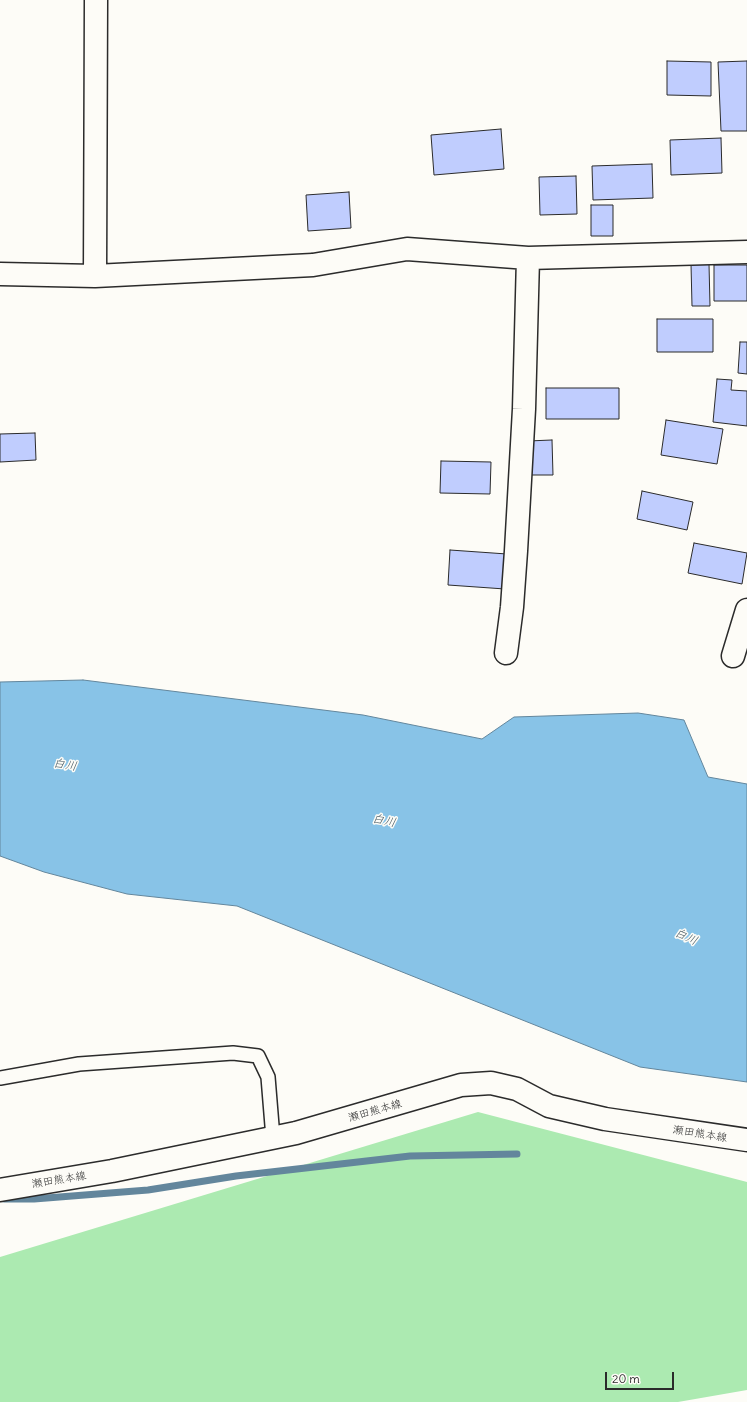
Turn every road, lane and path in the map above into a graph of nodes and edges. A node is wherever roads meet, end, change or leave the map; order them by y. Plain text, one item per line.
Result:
1 (96, 0) edge
2 (747, 252) edge
3 (528, 258) junction
4 (0, 274) edge
5 (95, 276) junction
6 (747, 610) edge
7 (506, 653) dead end
8 (733, 656) dead end
9 (0, 1078) edge
10 (273, 1138) junction
11 (747, 1140) edge
12 (0, 1190) edge

1 - 5 street
2 - 3 street
3 - 5 street
3 - 7 street
4 - 5 street
6 - 8 street
9 - 10 lane
10 - 11 street, 瀬田熊本線
10 - 12 street, 瀬田熊本線

